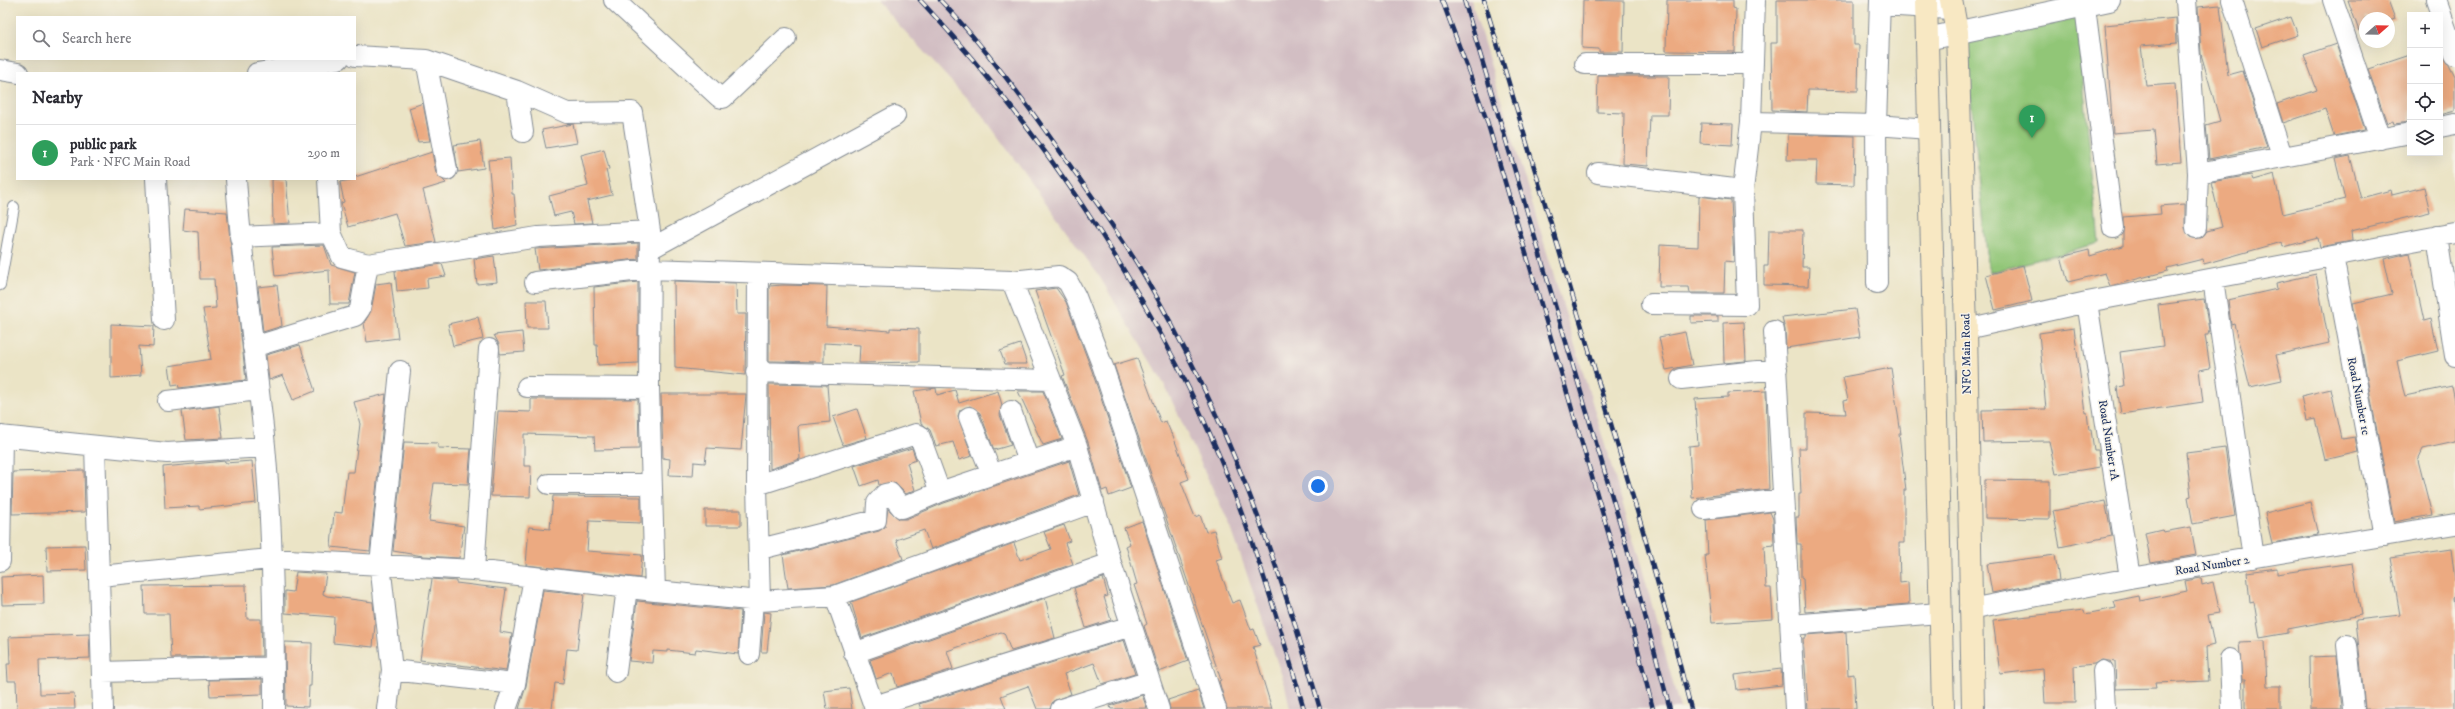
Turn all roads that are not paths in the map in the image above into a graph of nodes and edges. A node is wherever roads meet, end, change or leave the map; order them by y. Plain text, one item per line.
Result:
1 (614, 0) edge
2 (1755, 0) edge
3 (2109, 0) edge
4 (2186, 0) edge
5 (2232, 0) edge
6 (2333, 0) edge
7 (2436, 0) edge
8 (1880, 2) edge
9 (1926, 4) edge
10 (1951, 4) edge
11 (2085, 7) junction
12 (1957, 32) junction
13 (786, 38) dead end
14 (1927, 39) junction
15 (2455, 55) edge
16 (356, 56) edge
17 (333, 60) edge
18 (426, 60) junction
19 (1585, 64) dead end
20 (1753, 64) junction
21 (0, 70) edge
22 (263, 72) edge
23 (16, 73) edge
24 (517, 91) junction
25 (895, 116) dead end
26 (1751, 122) junction
27 (2455, 124) edge
28 (1876, 125) junction
29 (2443, 126) edge
30 (1930, 130) junction
31 (523, 132) dead end
32 (2407, 134) edge
33 (2380, 139) junction
34 (2282, 156) junction
35 (447, 170) dead end
36 (1598, 173) dead end
37 (2198, 173) junction
38 (156, 180) edge
39 (236, 180) edge
40 (328, 180) edge
41 (1743, 190) junction
42 (14, 207) dead end
43 (2113, 228) dead end
44 (2196, 228) dead end
45 (331, 233) junction
46 (2446, 234) edge
47 (240, 237) junction
48 (650, 240) junction
49 (2333, 256) junction
50 (368, 264) junction
51 (650, 269) junction
52 (758, 273) junction
53 (2213, 279) junction
54 (1012, 281) junction
55 (535, 282) dead end
56 (1877, 282) dead end
57 (0, 285) edge
58 (2088, 302) junction
59 (1651, 304) dead end
60 (164, 320) dead end
61 (1966, 329) junction
62 (1774, 331) dead end
63 (253, 347) junction
64 (489, 349) dead end
65 (2455, 356) edge
66 (1777, 369) junction
67 (400, 371) dead end
68 (756, 372) junction
69 (1681, 379) dead end
70 (1051, 380) junction
71 (528, 387) dead end
72 (649, 388) junction
73 (258, 390) junction
74 (168, 401) dead end
75 (1011, 411) dead end
76 (970, 417) dead end
77 (1, 436) edge
78 (96, 446) junction
79 (1076, 446) junction
80 (265, 447) junction
81 (1030, 462) junction
82 (992, 474) junction
83 (549, 484) dead end
84 (651, 484) junction
85 (757, 484) junction
86 (940, 492) junction
87 (1783, 499) junction
88 (1094, 502) junction
89 (1704, 509) dead end
90 (2455, 524) edge
91 (2385, 536) junction
92 (760, 549) junction
93 (270, 558) junction
94 (2253, 558) junction
95 (0, 561) edge
96 (1111, 562) junction
97 (380, 564) junction
98 (474, 570) junction
99 (100, 576) junction
100 (534, 577) junction
101 (2130, 578) junction
102 (627, 588) junction
103 (655, 591) junction
104 (835, 596) junction
105 (757, 600) junction
106 (1970, 609) junction
107 (1939, 613) junction
108 (1791, 625) junction
109 (1131, 626) junction
110 (2347, 645) dead end
111 (854, 653) junction
112 (749, 654) dead end
113 (2230, 659) dead end
114 (274, 667) junction
115 (392, 670) junction
116 (2103, 671) dead end
117 (102, 672) junction
118 (616, 672) dead end
119 (1150, 681) junction
120 (514, 684) junction
121 (874, 707) edge
122 (103, 709) edge
123 (274, 709) edge
124 (387, 709) edge
125 (506, 709) edge
126 (1062, 709) edge
127 (1159, 709) edge
128 (1216, 709) edge
129 (1795, 709) edge
130 (1943, 709) edge
131 (1973, 709) edge
132 (2105, 709) edge
133 (2232, 709) edge
134 (2354, 709) edge

1 - 13 street
2 - 20 street
3 - 11 street
4 - 37 street
5 - 34 street
6 - 33 street
7 - 15 street
8 - 9 street
8 - 28 street
9 - 10 street
9 - 14 main road
10 - 12 main road, NFC Main Road
11 - 12 street
11 - 43 street
12 - 14 street
12 - 61 main road, NFC Main Road
14 - 30 main road
16 - 18 street
17 - 22 street
18 - 24 street
18 - 35 street
19 - 20 street
20 - 26 street
21 - 23 street
24 - 31 street
24 - 48 street
25 - 48 street
26 - 28 street
26 - 41 street
27 - 29 street
28 - 30 street
28 - 56 street
30 - 107 main road
32 - 33 street
33 - 34 street
34 - 37 street
36 - 41 street
37 - 44 street
38 - 60 street
39 - 47 street
40 - 45 street
41 - 59 street
42 - 57 lane
45 - 47 street
45 - 50 street
46 - 49 street
46 - 65 street
47 - 63 street
48 - 50 street
48 - 51 street
49 - 53 street
49 - 91 street, Road Number 1c
50 - 63 street
51 - 52 street
51 - 55 street
51 - 72 street
52 - 54 street
52 - 68 street
53 - 58 street
53 - 94 street
54 - 70 street
54 - 128 street
58 - 61 street
58 - 101 street, Road Number 1A
61 - 106 main road, NFC Main Road
62 - 66 street
63 - 73 street
64 - 98 street
66 - 69 street
66 - 87 street
67 - 97 street
68 - 70 street
68 - 85 street
70 - 79 street
71 - 72 street
72 - 84 street
73 - 74 street
73 - 80 street
75 - 81 street
76 - 82 street
77 - 78 street
77 - 95 street
78 - 80 street
78 - 99 street
79 - 81 street
79 - 88 street
80 - 93 street
81 - 82 street
82 - 86 street
83 - 84 street
84 - 103 street
85 - 86 street
85 - 92 street
86 - 92 street
87 - 89 street
87 - 108 street
88 - 96 street
88 - 104 street
90 - 91 street, Road Number 2
91 - 94 street, Road Number 2
92 - 105 street
93 - 97 street
93 - 99 street
93 - 114 street
94 - 101 street, Road Number 2
96 - 109 street
96 - 111 street
97 - 98 street
97 - 115 street
98 - 100 street
99 - 117 street
100 - 102 street
100 - 120 street
101 - 106 street, Road Number 2
102 - 103 street
102 - 118 street
103 - 105 street
104 - 105 street
104 - 111 street
105 - 112 street
106 - 131 main road, NFC Main Road
107 - 108 street
107 - 130 main road
108 - 129 street
109 - 119 street
109 - 121 street
110 - 134 street
111 - 121 street
113 - 133 street
114 - 117 street
114 - 123 street
115 - 120 street
115 - 124 street
116 - 132 street
117 - 122 street
119 - 126 street
119 - 127 street
120 - 125 street

